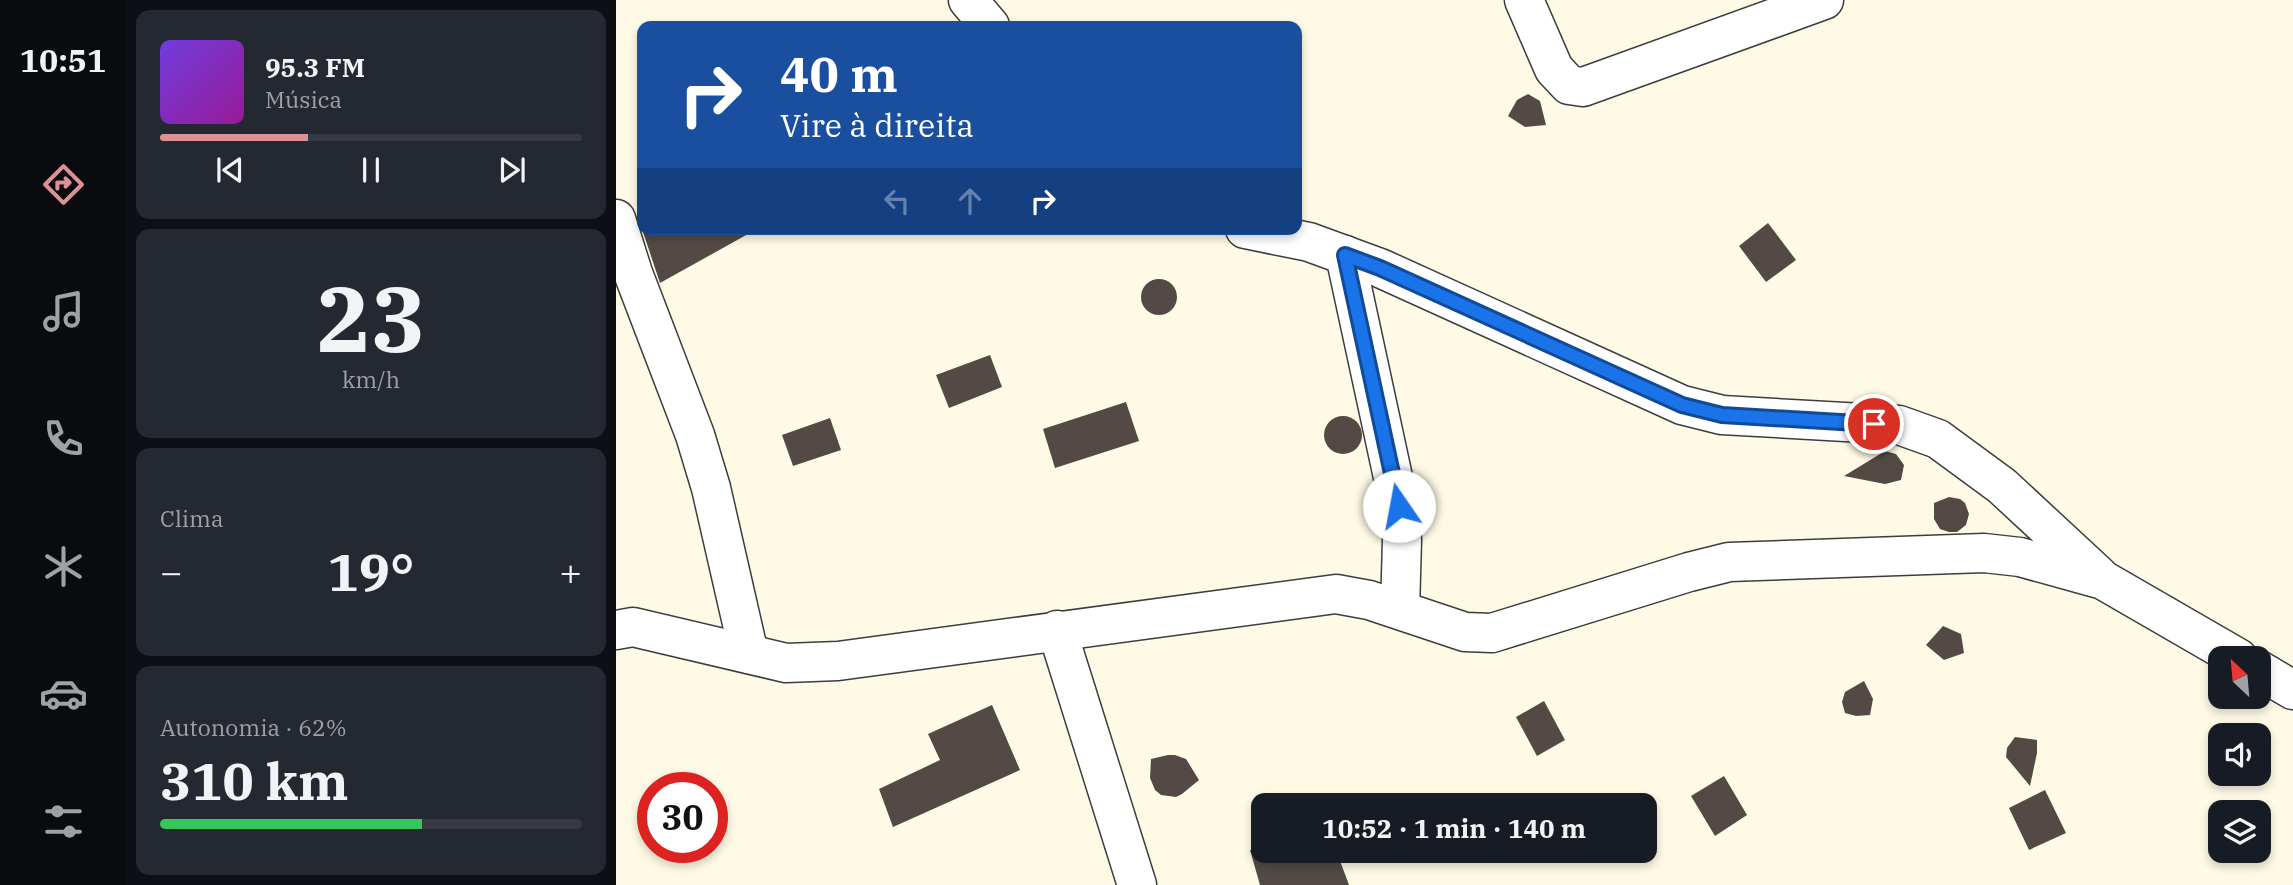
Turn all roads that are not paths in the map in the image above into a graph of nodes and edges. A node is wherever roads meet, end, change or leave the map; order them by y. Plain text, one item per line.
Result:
1 (968, 0) edge
2 (1524, 0) edge
3 (1825, 0) edge
4 (986, 21) edge
5 (616, 219) edge
6 (1275, 235) edge
7 (1345, 255) junction
8 (2103, 580) junction
9 (1400, 610) junction
10 (616, 630) edge
11 (1057, 630) junction
12 (2217, 646) edge
13 (749, 654) junction
14 (2272, 678) edge
15 (2293, 690) edge
16 (1137, 885) edge

1 - 4 street
2 - 3 street
5 - 13 street
6 - 7 street
7 - 8 street
7 - 9 street
8 - 9 street
8 - 12 street
9 - 11 street
10 - 13 street
11 - 13 street
11 - 16 street
14 - 15 street

